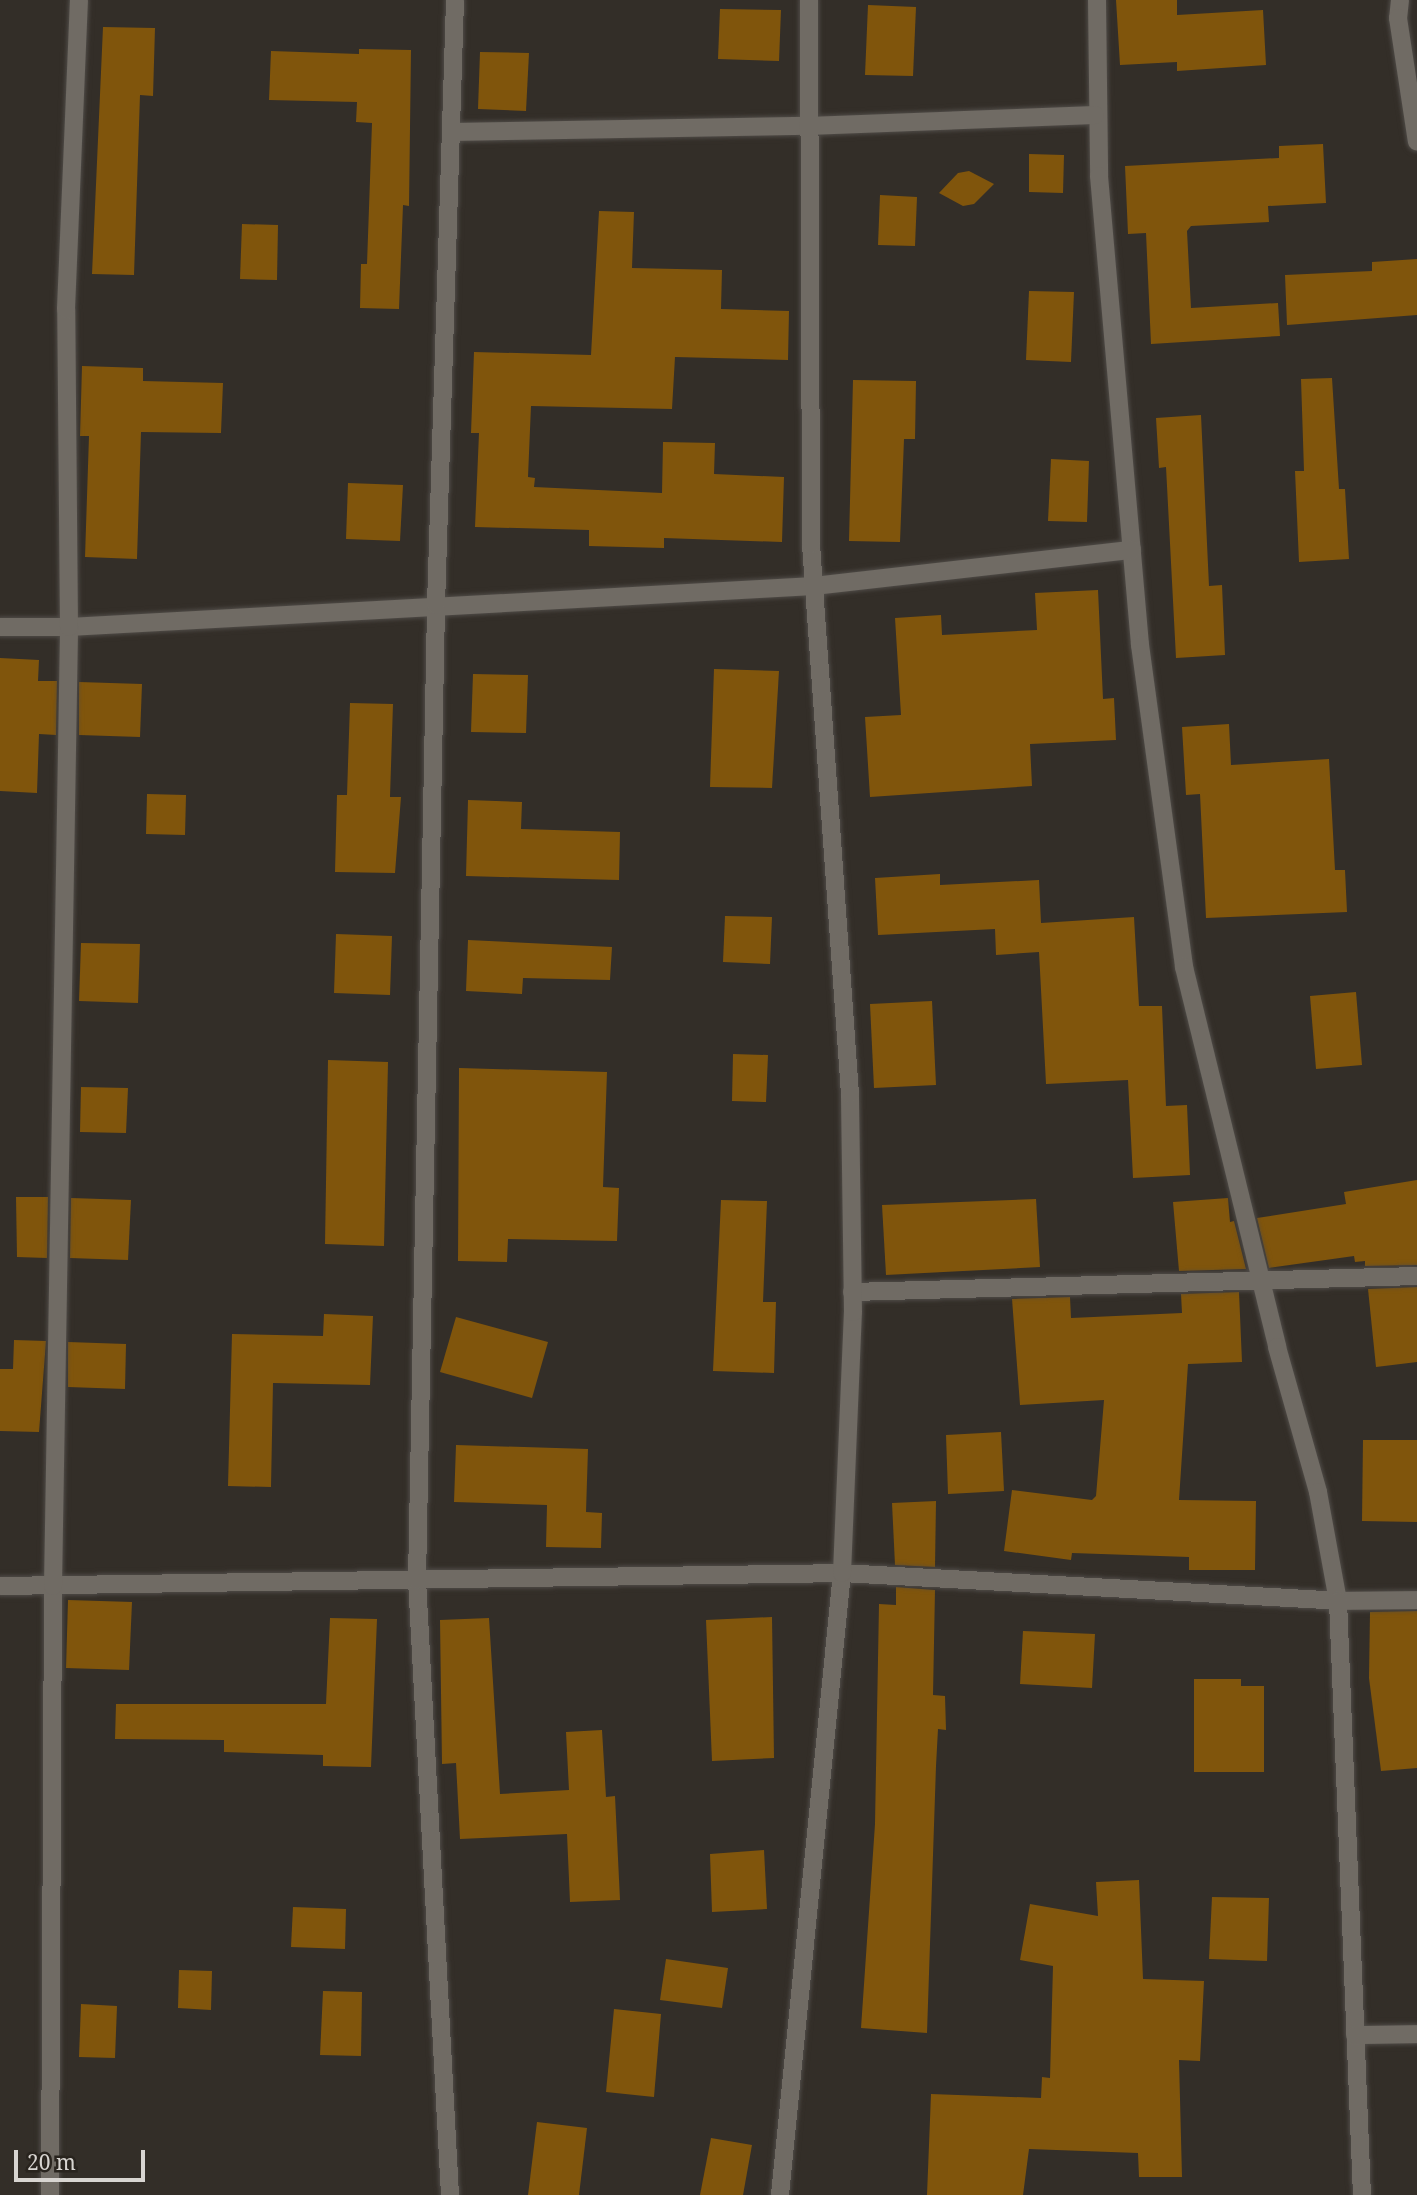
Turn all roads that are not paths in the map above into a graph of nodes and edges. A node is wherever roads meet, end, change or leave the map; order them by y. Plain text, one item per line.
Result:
1 (79, 0) edge
2 (455, 0) edge
3 (809, 0) edge
4 (1097, 0) edge
5 (1399, 0) edge
6 (1095, 115) junction
7 (808, 126) junction
8 (451, 132) junction
9 (1417, 142) edge
10 (1132, 550) junction
11 (814, 586) junction
12 (436, 605) junction
13 (0, 627) edge
14 (69, 627) junction
15 (1417, 1276) edge
16 (1262, 1281) junction
17 (852, 1292) junction
18 (842, 1573) junction
19 (417, 1580) junction
20 (0, 1586) edge
21 (53, 1586) junction
22 (1417, 1600) edge
23 (1338, 1601) junction
24 (1417, 2034) edge
25 (1356, 2035) junction
26 (50, 2195) edge
27 (450, 2195) edge
28 (780, 2195) edge
29 (1362, 2195) edge

1 - 14 street
2 - 8 street
3 - 7 street
4 - 6 street
5 - 9 street
6 - 7 street
6 - 10 street
7 - 8 street
7 - 11 street
8 - 12 street
10 - 11 street
10 - 16 street
11 - 12 street
11 - 17 street
12 - 14 street
12 - 19 street
13 - 14 street
14 - 21 street
15 - 16 street
16 - 17 street
16 - 23 street
17 - 18 street
18 - 19 street
18 - 23 street
18 - 28 street
19 - 21 street
19 - 27 street
20 - 21 street
21 - 26 street
22 - 23 street
23 - 25 street
24 - 25 street
25 - 29 street

